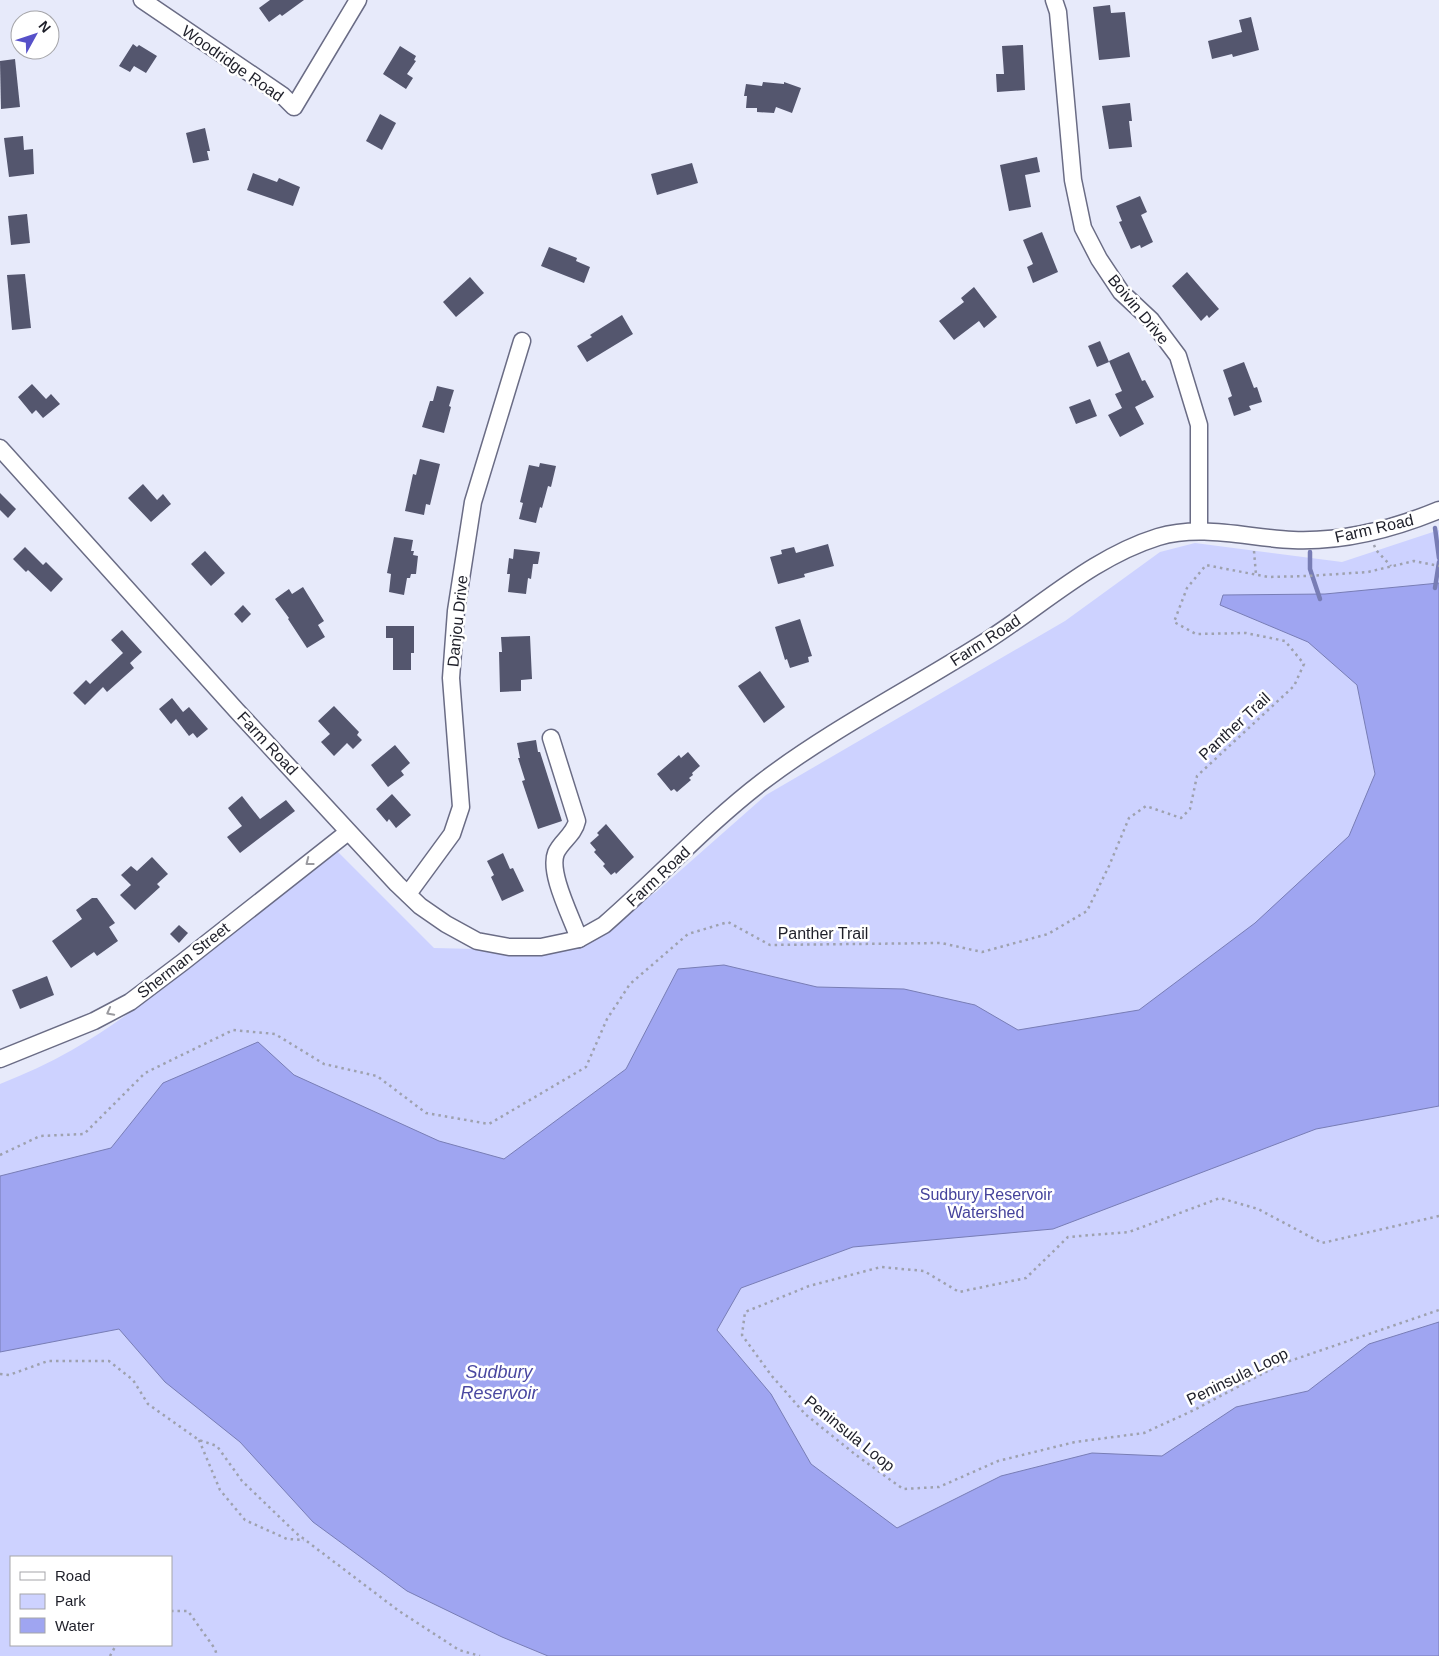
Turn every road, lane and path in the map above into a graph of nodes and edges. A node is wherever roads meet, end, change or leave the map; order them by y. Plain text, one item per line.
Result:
1 (142, 0) edge
2 (358, 0) edge
3 (1054, 0) edge
4 (522, 341) dead end
5 (0, 448) edge
6 (1439, 510) edge
7 (1199, 530) junction
8 (1369, 532) junction
9 (1252, 536) junction
10 (1391, 566) junction
11 (1439, 566) edge
12 (1256, 575) junction
13 (551, 738) dead end
14 (348, 832) junction
15 (408, 894) junction
16 (579, 939) junction
17 (0, 1059) edge
18 (0, 1155) edge
19 (1439, 1216) edge
20 (1439, 1310) edge
21 (0, 1374) edge
22 (200, 1440) junction
23 (305, 1540) junction
24 (172, 1611) edge
25 (217, 1656) edge
26 (480, 1656) edge

1 - 2 street, Woodridge Road
3 - 7 street, Boivin Drive
4 - 15 street, Danjou Drive
5 - 14 street, Farm Road
6 - 8 street, Farm Road
7 - 9 street, Farm Road
7 - 16 street, Farm Road
8 - 9 street, Farm Road
8 - 10 path
9 - 12 path
10 - 11 path
10 - 12 path, Panther Trail
12 - 18 path, Panther Trail
13 - 16 street
14 - 15 street, Farm Road
14 -> 17 street, Sherman Street
15 - 16 street, Farm Road
19 - 20 path, Peninsula Loop
21 - 22 path
22 - 23 path
22 - 23 path
23 - 26 path
24 - 25 path

